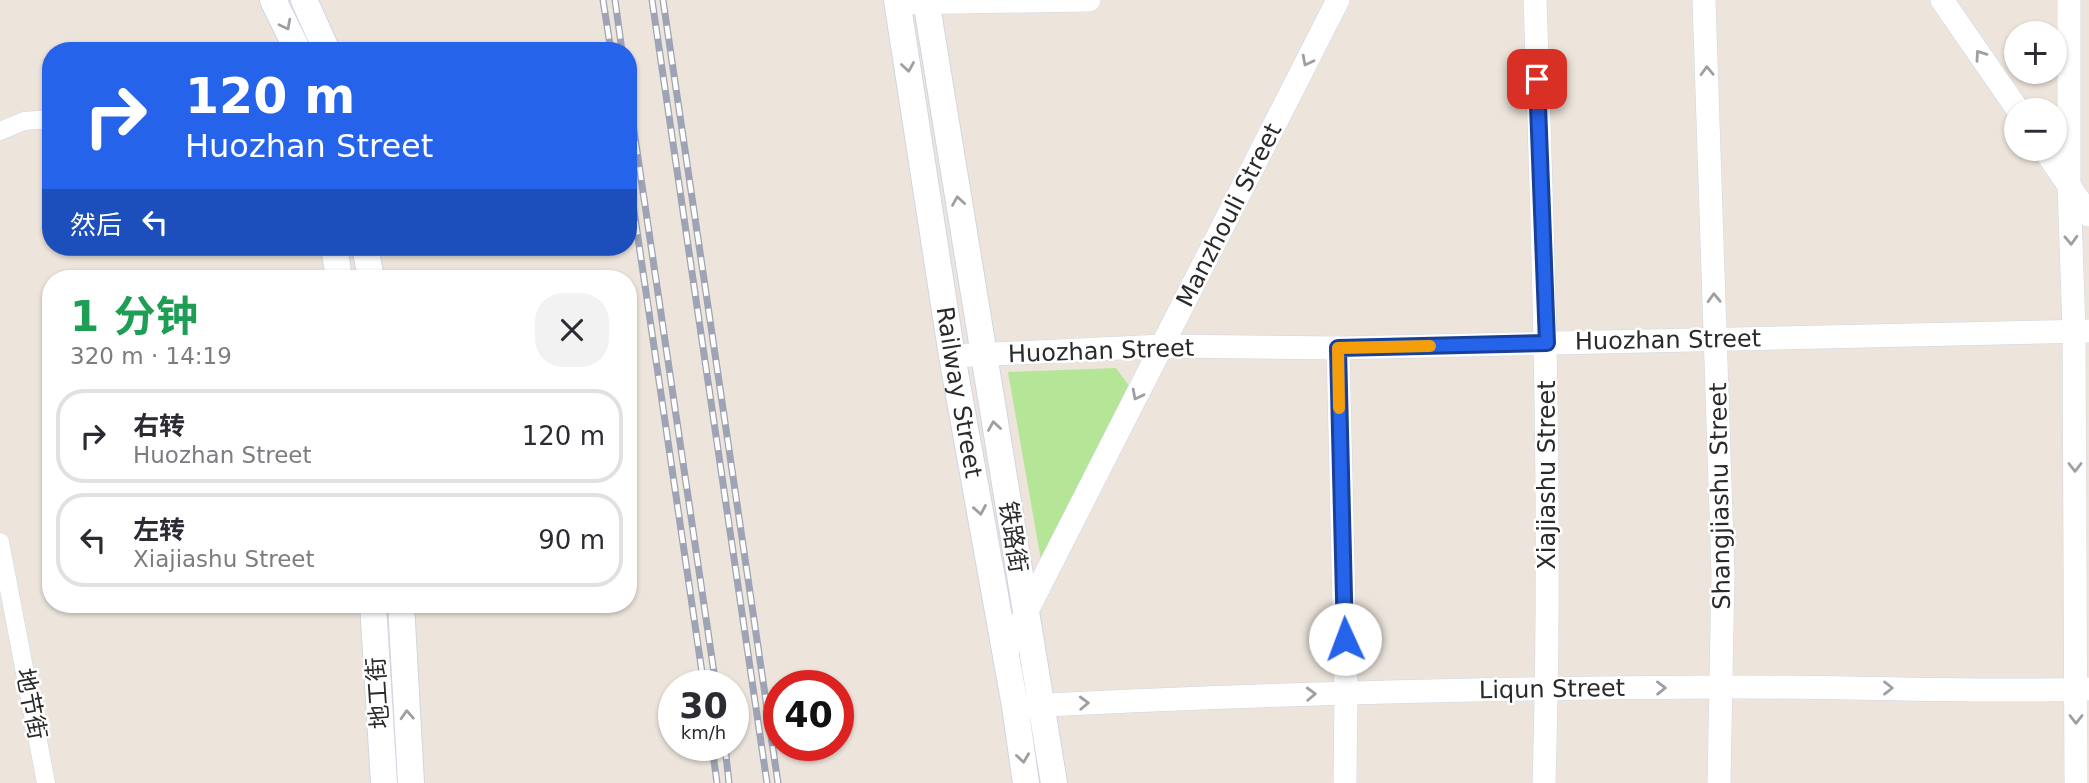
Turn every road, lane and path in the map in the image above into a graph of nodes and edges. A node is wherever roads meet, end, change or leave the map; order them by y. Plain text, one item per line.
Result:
1 (273, 0) edge
2 (304, 0) edge
3 (1089, 0) edge
4 (1338, 0) edge
5 (1535, 0) edge
6 (1704, 0) edge
7 (1942, 0) edge
8 (2069, 0) edge
9 (898, 1) edge
10 (926, 1) edge
11 (294, 42) edge
12 (323, 42) edge
13 (2010, 98) edge
14 (42, 120) edge
15 (0, 131) edge
16 (2053, 161) edge
17 (2069, 184) junction
18 (2089, 215) edge
19 (2082, 331) edge
20 (1716, 339) junction
21 (1547, 343) junction
22 (1162, 346) junction
23 (1338, 348) junction
24 (953, 356) junction
25 (983, 356) junction
26 (0, 542) edge
27 (374, 613) edge
28 (402, 613) edge
29 (1025, 615) junction
30 (1005, 654) junction
31 (1722, 687) junction
32 (1547, 689) junction
33 (2082, 689) edge
34 (1346, 692) junction
35 (1042, 705) junction
36 (1015, 706) junction
37 (46, 783) edge
38 (384, 783) edge
39 (411, 783) edge
40 (1026, 783) edge
41 (1054, 783) edge
42 (1345, 783) edge
43 (1544, 783) edge
44 (1719, 783) edge
45 (2076, 783) edge

1 -> 11 main road
2 - 12 main road
3 - 10 street
4 -> 22 street, Manzhouli Street
5 - 21 street, Xiajiashu Street
20 -> 6 street, Shangjiashu Street
13 -> 7 street
8 - 17 street
9 - 10 street
9 -> 24 main road, Railway Street
25 -> 10 main road, 铁路街
14 - 15 street
16 - 17 street
17 - 18 street
17 -> 19 street
19 - 20 street, Huozhan Street
19 -> 33 street
20 - 21 street, Huozhan Street
20 - 31 street, Shangjiashu Street
21 - 23 street, Huozhan Street
21 - 32 street, Xiajiashu Street
22 - 23 street, Huozhan Street
22 - 25 street, Huozhan Street
22 -> 29 street, Manzhouli Street
23 - 34 street
24 - 25 street, Huozhan Street
24 -> 30 main road, Railway Street
29 -> 25 main road, 铁路街
26 - 37 street, 地节街
27 - 38 main road, 地工街
39 -> 28 main road, 地工街
29 - 30 street, Manzhouli Street
29 - 35 main road, 铁路街
30 - 36 main road, Railway Street
32 -> 31 street, Liqun Street
31 -> 33 street, Liqun Street
31 - 44 street, Shangjiashu Street
32 - 34 street, Liqun Street
32 - 43 street, Xiajiashu Street
33 -> 45 street
35 -> 34 street, Liqun Street
34 - 42 street
35 - 36 street, Liqun Street
35 - 41 main road, 铁路街
36 -> 40 main road, Railway Street

